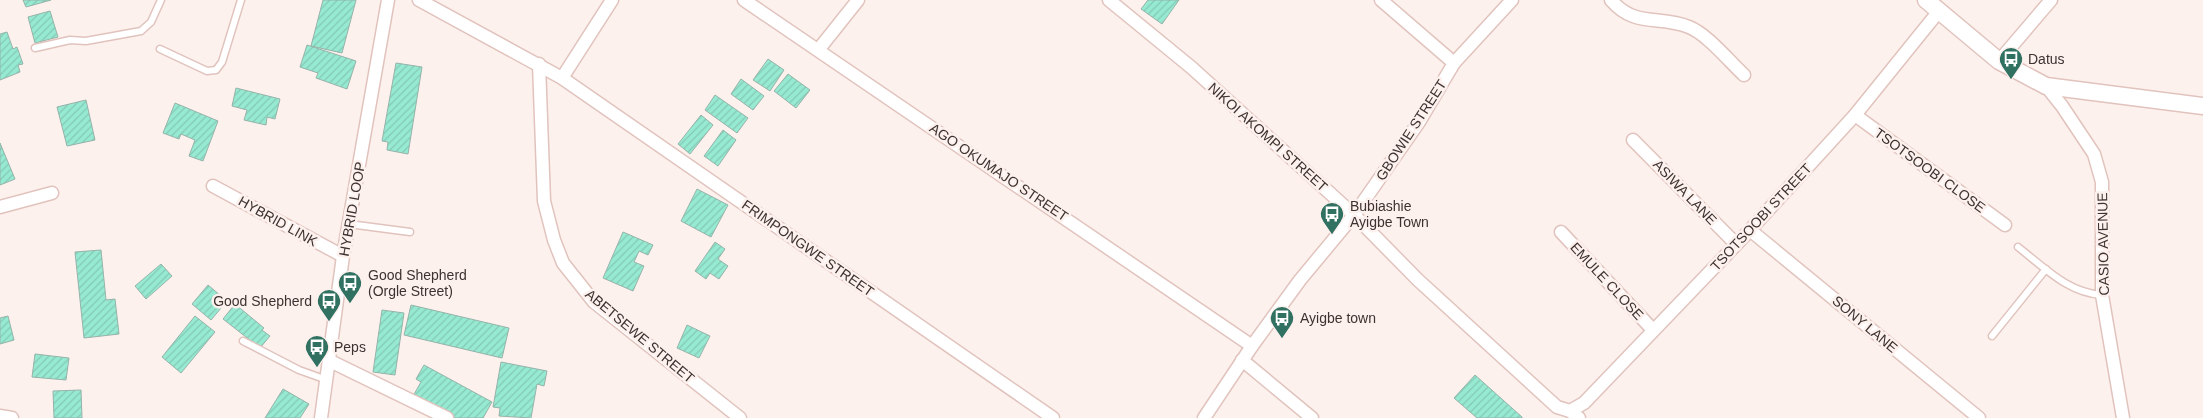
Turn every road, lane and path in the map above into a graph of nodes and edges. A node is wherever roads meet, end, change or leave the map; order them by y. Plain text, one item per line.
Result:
1 (161, 0) edge
2 (241, 0) edge
3 (388, 0) edge
4 (419, 0) edge
5 (612, 0) edge
6 (744, 0) edge
7 (858, 0) edge
8 (1109, 0) edge
9 (1381, 0) edge
10 (1512, 0) edge
11 (1611, 0) edge
12 (1926, 0) edge
13 (2051, 0) edge
14 (1939, 11) junction
15 (35, 48) dead end
16 (160, 49) dead end
17 (819, 49) junction
18 (1999, 61) junction
19 (1454, 63) junction
20 (539, 64) junction
21 (1744, 75) dead end
22 (562, 78) junction
23 (2046, 86) junction
24 (2203, 106) edge
25 (1854, 115) junction
26 (1634, 140) dead end
27 (213, 186) dead end
28 (52, 193) dead end
29 (0, 206) edge
30 (1354, 215) junction
31 (349, 224) junction
32 (2005, 225) dead end
33 (1750, 230) junction
34 (410, 232) dead end
35 (1560, 232) dead end
36 (1736, 244) junction
37 (2018, 247) dead end
38 (343, 256) junction
39 (2046, 268) junction
40 (2102, 295) junction
41 (1653, 330) junction
42 (1992, 336) dead end
43 (243, 341) dead end
44 (1252, 346) junction
45 (1242, 360) junction
46 (330, 361) junction
47 (327, 380) junction
48 (1575, 414) edge
49 (0, 416) edge
50 (12, 418) edge
51 (321, 418) edge
52 (447, 418) edge
53 (740, 418) edge
54 (1053, 418) edge
55 (1204, 418) edge
56 (1312, 418) edge
57 (1979, 418) edge
58 (2123, 418) edge

1 - 15 lane
2 - 16 lane
3 - 31 street, HYBRID LOOP
4 - 20 street
5 - 22 street
6 - 17 street, AGO OKUMAJO STREET
7 - 17 street
8 - 30 street, NIKOI AKOMPI STREET
9 - 19 street
10 - 19 street, GBOWIE STREET
11 - 21 street
12 - 14 street
13 - 18 street
14 - 18 street
14 - 25 street, TSOTSOOBI STREET
17 - 44 street, AGO OKUMAJO STREET
18 - 23 street
19 - 30 street, GBOWIE STREET
20 - 22 street, FRIMPONGWE STREET
20 - 53 street, ABETSEWE STREET
22 - 54 street, FRIMPONGWE STREET
23 - 24 street
23 - 40 street, CASIO AVENUE
25 - 32 street, TSOTSOOBI CLOSE
25 - 33 street, TSOTSOOBI STREET
26 - 36 street, ASIWA LANE
27 - 38 street, HYBRID LINK
28 - 29 street
30 - 44 street, GBOWIE STREET
30 - 48 street, NIKOI AKOMPI STREET
31 - 34 lane
31 - 38 street, HYBRID LOOP
33 - 36 street, TSOTSOOBI STREET
33 - 57 street, SONY LANE
35 - 41 street, EMULE CLOSE
36 - 41 street, TSOTSOOBI STREET
37 - 39 lane
38 - 46 street, HYBRID LOOP
39 - 40 lane
39 - 42 lane
40 - 58 street, CASIO AVENUE
41 - 48 street, TSOTSOOBI STREET
43 - 47 lane
44 - 45 street, GBOWIE STREET
45 - 55 street, GBOWIE STREET
45 - 56 street
46 - 47 street, HYBRID LOOP
46 - 52 street
47 - 51 street, HYBRID LOOP
49 - 50 street

